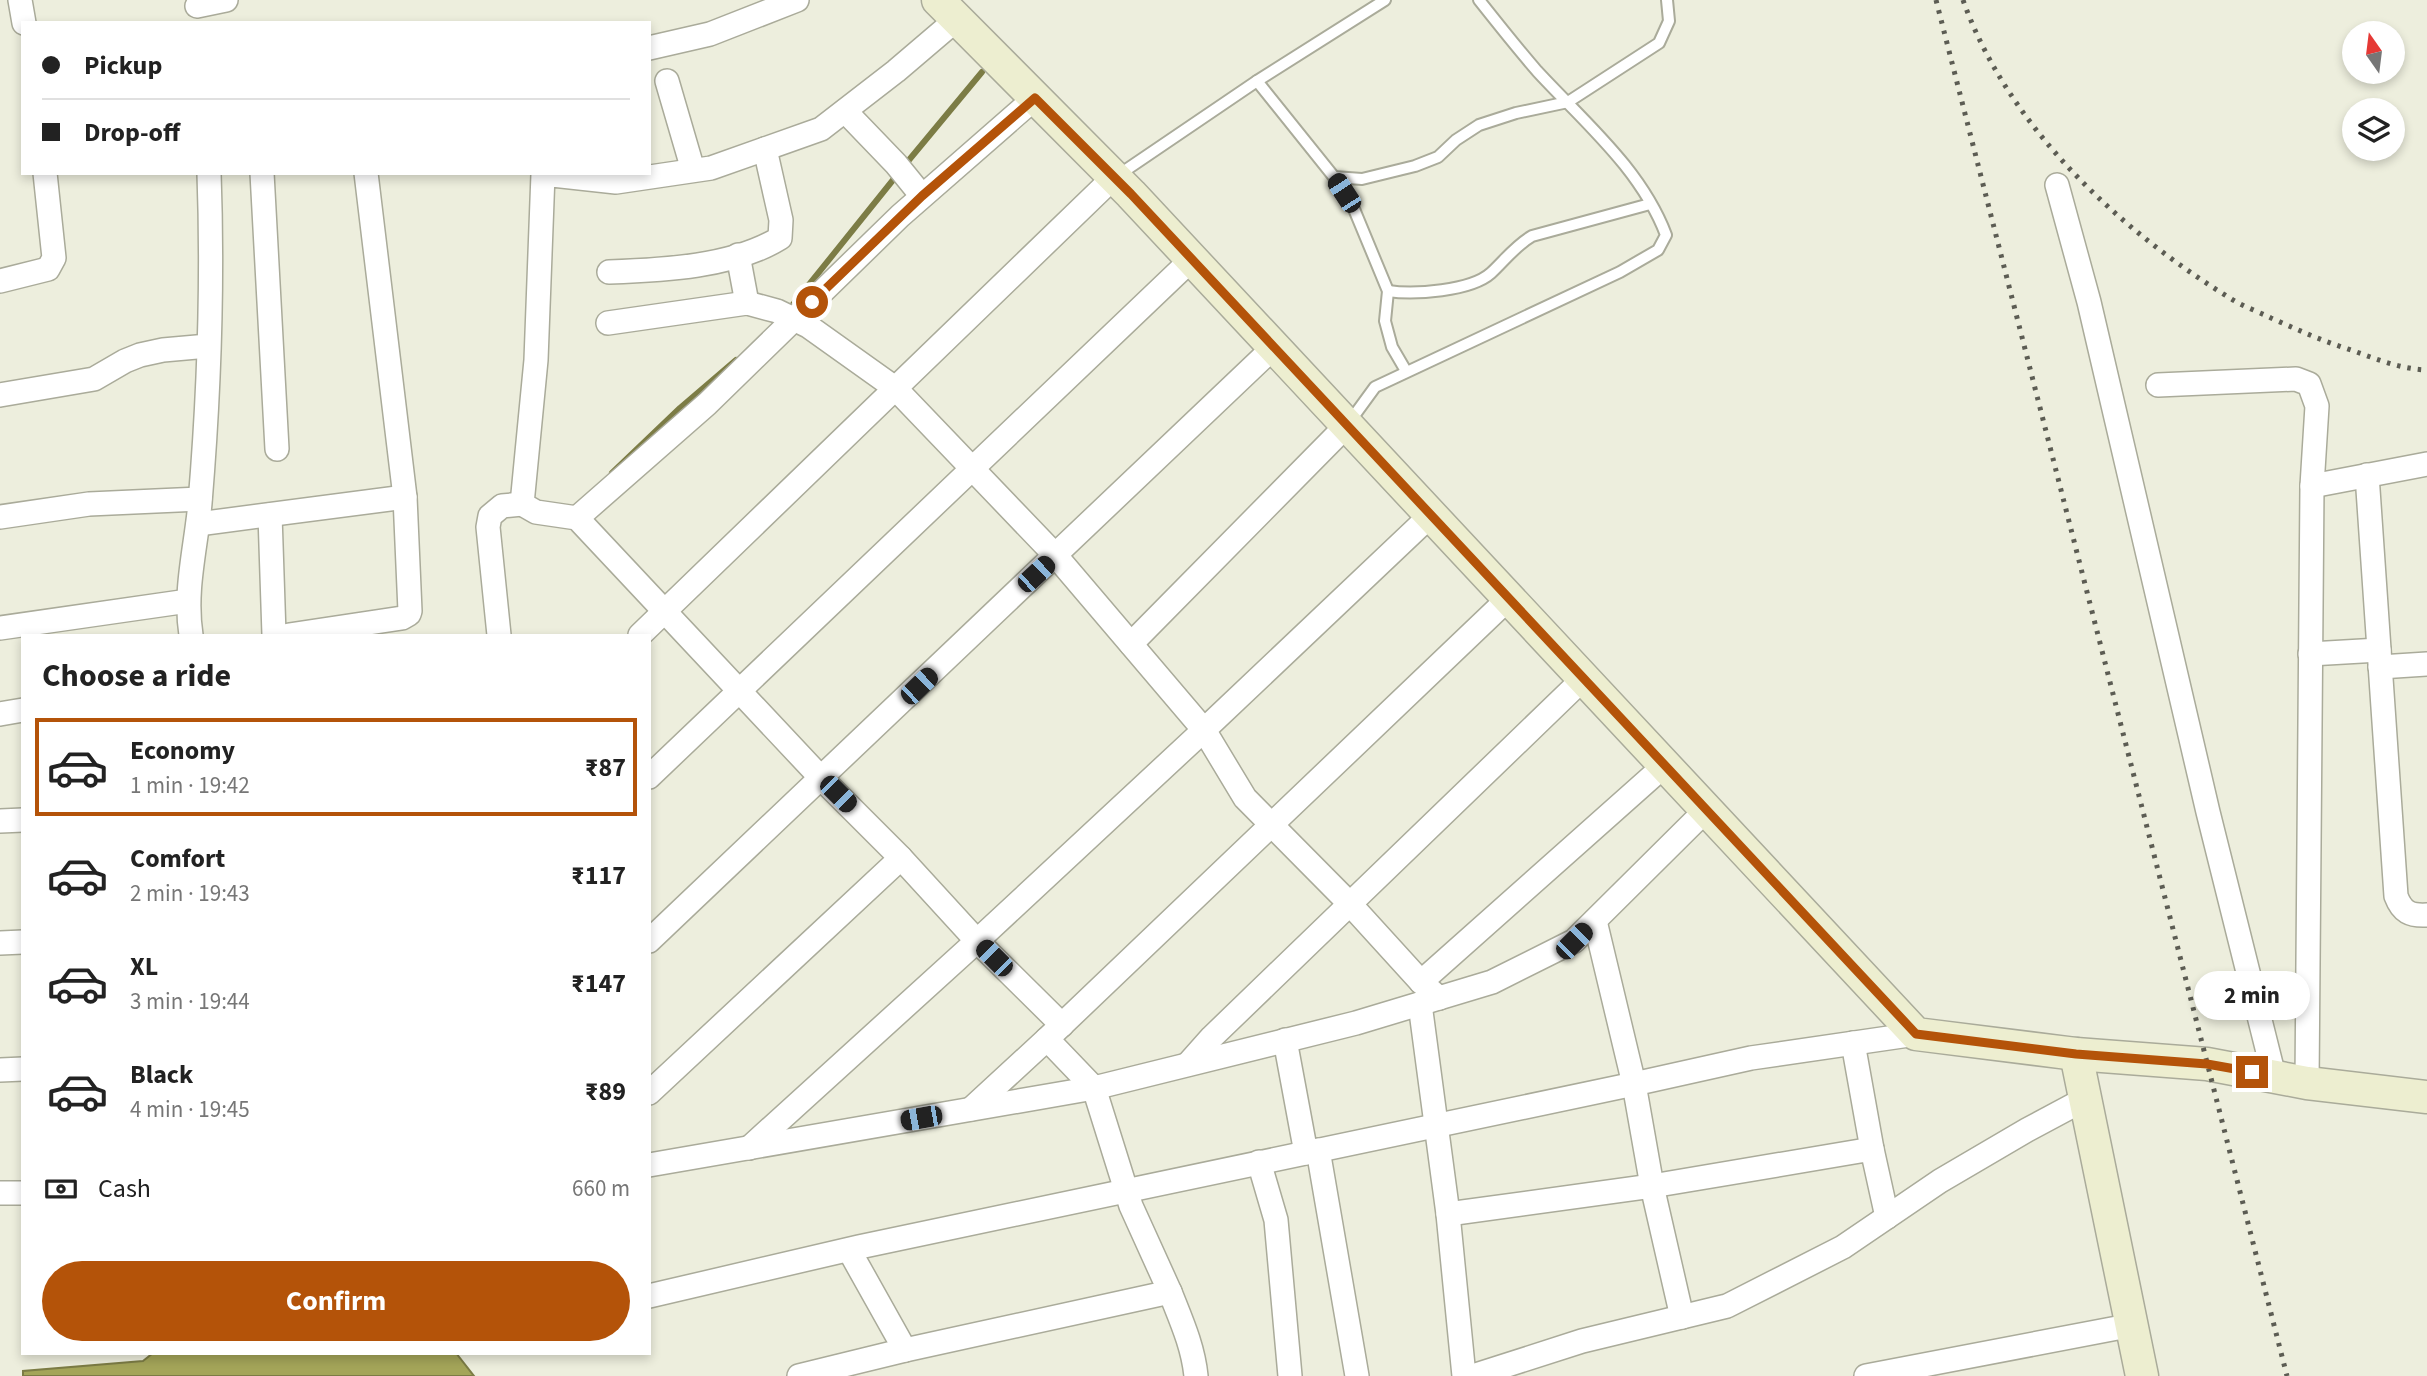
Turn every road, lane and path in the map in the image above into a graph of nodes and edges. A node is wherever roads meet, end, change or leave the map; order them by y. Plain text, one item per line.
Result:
1 (20, 0) edge
2 (226, 0) edge
3 (797, 0) edge
4 (1385, 0) edge
5 (1479, 0) edge
6 (1667, 0) edge
7 (947, 9) edge
8 (198, 10) edge
9 (24, 21) edge
10 (651, 48) edge
11 (667, 81) dead end
12 (1258, 81) junction
13 (1035, 98) junction
14 (1568, 102) junction
15 (845, 111) junction
16 (765, 149) junction
17 (693, 170) junction
18 (45, 175) edge
19 (209, 175) edge
20 (262, 175) edge
21 (366, 175) edge
22 (543, 175) edge
23 (552, 175) edge
24 (1114, 177) junction
25 (1334, 177) junction
26 (909, 181) junction
27 (2057, 185) dead end
28 (1650, 204) junction
29 (738, 256) junction
30 (1192, 260) junction
31 (609, 272) dead end
32 (0, 281) edge
33 (1388, 290) junction
34 (747, 303) junction
35 (796, 318) junction
36 (608, 323) dead end
37 (208, 346) junction
38 (1274, 347) junction
39 (1406, 371) junction
40 (2158, 385) dead end
41 (895, 388) junction
42 (0, 395) edge
43 (1347, 425) junction
44 (276, 449) dead end
45 (2427, 464) edge
46 (972, 469) junction
47 (2367, 475) junction
48 (2312, 486) junction
49 (405, 498) junction
50 (200, 499) junction
51 (522, 504) junction
52 (270, 514) junction
53 (1431, 515) junction
54 (0, 516) edge
55 (577, 518) junction
56 (198, 524) junction
57 (1056, 556) junction
58 (1509, 598) junction
59 (188, 601) junction
60 (664, 612) junction
61 (0, 628) edge
62 (191, 634) edge
63 (274, 634) edge
64 (296, 634) edge
65 (499, 634) edge
66 (641, 634) edge
67 (1131, 644) junction
68 (2310, 654) junction
69 (2380, 658) junction
70 (2427, 664) edge
71 (1584, 678) junction
72 (739, 690) junction
73 (21, 710) edge
74 (0, 714) edge
75 (1204, 730) junction
76 (1665, 765) junction
77 (651, 775) edge
78 (822, 779) junction
79 (1706, 810) junction
80 (21, 820) edge
81 (0, 821) edge
82 (1271, 825) junction
83 (901, 858) junction
84 (1350, 904) junction
85 (2427, 915) edge
86 (1595, 921) junction
87 (651, 939) edge
88 (977, 941) junction
89 (21, 942) edge
90 (0, 943) edge
91 (1426, 995) junction
92 (1055, 1032) junction
93 (1916, 1034) junction
94 (1285, 1040) junction
95 (1853, 1043) junction
96 (2076, 1054) junction
97 (1188, 1064) junction
98 (21, 1069) edge
99 (0, 1070) edge
100 (2274, 1076) junction
101 (2307, 1083) junction
102 (1634, 1084) junction
103 (1094, 1088) junction
104 (651, 1091) edge
105 (2427, 1097) edge
106 (2085, 1099) junction
107 (971, 1109) junction
108 (1437, 1125) junction
109 (749, 1148) junction
110 (1872, 1149) junction
111 (1312, 1151) junction
112 (1259, 1162) junction
113 (651, 1165) edge
114 (1652, 1186) junction
115 (1126, 1190) junction
116 (0, 1193) edge
117 (21, 1193) edge
118 (1448, 1214) junction
119 (1887, 1217) junction
120 (849, 1250) junction
121 (1170, 1292) junction
122 (651, 1296) edge
123 (1682, 1317) junction
124 (2133, 1325) junction
125 (905, 1350) junction
126 (799, 1376) edge
127 (1196, 1376) edge
128 (1290, 1376) edge
129 (1357, 1376) edge
130 (1464, 1376) edge
131 (1473, 1376) edge
132 (1866, 1376) edge
133 (2142, 1376) edge

1 - 9 street
2 - 8 street
3 - 10 street
4 - 12 lane
5 - 14 lane
6 - 14 lane
7 - 13 main road
7 - 15 street
11 - 17 street
12 - 24 lane
12 - 25 lane
13 - 24 main road
13 - 26 street
14 - 25 lane
14 - 28 lane
15 - 16 street
15 - 26 street
16 - 17 street
16 - 29 street
17 - 23 street
18 - 32 street
19 - 37 street
20 - 44 street
21 - 49 street
22 - 51 street
24 - 30 main road
24 - 41 street
25 - 33 lane
26 - 35 street
27 - 100 street
28 - 33 lane
28 - 39 lane
29 - 31 street
29 - 34 street
30 - 38 main road
30 - 46 street
33 - 39 lane
34 - 35 street
34 - 36 street
35 - 41 street
35 - 55 street
37 - 42 street
37 - 50 street
38 - 43 main road
38 - 57 street
39 - 43 lane
40 - 48 street
41 - 46 street
41 - 60 street
43 - 53 main road
43 - 67 street
45 - 47 street
46 - 57 street
46 - 72 street
47 - 48 street
47 - 69 street
48 - 68 street
49 - 52 street
49 - 64 street
50 - 54 street
50 - 56 street
51 - 55 street
51 - 65 street
52 - 56 street
52 - 63 street
53 - 58 main road
53 - 75 street
55 - 60 street
56 - 59 street
57 - 67 street
57 - 78 street
58 - 71 main road
58 - 82 street
59 - 61 street
59 - 62 street
60 - 66 street
60 - 72 street
67 - 75 street
68 - 69 street
68 - 101 street
69 - 70 street
69 - 85 street
71 - 76 main road
71 - 84 street
72 - 77 street
72 - 78 street
73 - 74 street
75 - 82 street
75 - 88 street
76 - 79 main road
76 - 91 street
78 - 83 street
78 - 87 street
79 - 86 street
79 - 93 main road
80 - 81 street
82 - 84 street
82 - 92 street
83 - 88 street
83 - 104 street
84 - 91 street
84 - 97 street
86 - 91 street
86 - 102 street
88 - 92 street
88 - 109 street
89 - 90 street
91 - 94 street
91 - 108 street
92 - 103 street
92 - 107 street
93 - 95 street
93 - 96 main road
94 - 97 street
94 - 111 street
95 - 102 street
95 - 110 street
96 - 100 main road
96 - 106 main road
97 - 103 street
98 - 99 street
100 - 101 main road
101 - 105 main road
102 - 108 street
102 - 114 street
103 - 107 street
103 - 115 street
106 - 119 street
106 - 124 main road
107 - 109 street
108 - 111 street
108 - 118 street
109 - 113 street
110 - 114 street
110 - 119 street
111 - 112 street
111 - 129 street
112 - 115 street
112 - 128 street
114 - 118 street
114 - 123 street
115 - 120 street
115 - 121 street
116 - 117 street
118 - 130 street
119 - 123 street
120 - 122 street
120 - 125 street
121 - 125 street
121 - 127 street
123 - 131 street
124 - 132 street
124 - 133 main road
125 - 126 street

